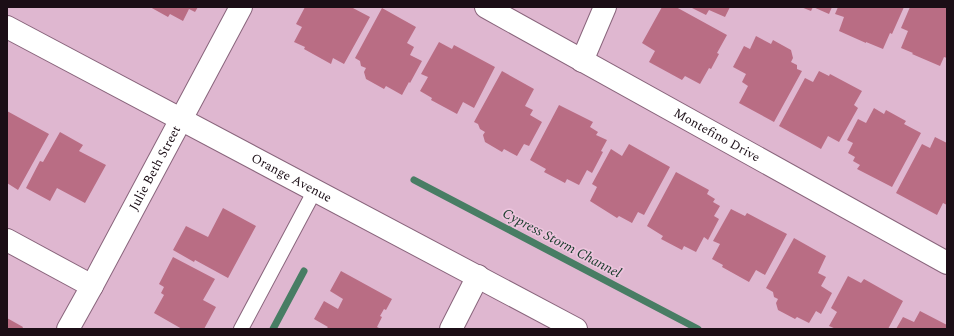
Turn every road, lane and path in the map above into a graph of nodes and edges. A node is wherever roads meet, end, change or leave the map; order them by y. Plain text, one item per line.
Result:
1 (241, 7) edge
2 (486, 7) edge
3 (605, 7) edge
4 (7, 27) edge
5 (582, 61) junction
6 (180, 120) junction
7 (315, 190) junction
8 (7, 240) edge
9 (947, 263) edge
10 (478, 276) junction
11 (92, 286) junction
12 (68, 329) edge
13 (241, 329) edge
14 (451, 329) edge
15 (576, 329) edge

1 - 6 street, Julie Beth Street
2 - 5 street, Montefino Drive
3 - 5 street
4 - 6 street, Orange Avenue
5 - 9 street, Montefino Drive
6 - 7 street, Orange Avenue
6 - 11 street, Julie Beth Street
7 - 10 street, Orange Avenue
7 - 13 lane
8 - 11 street
10 - 14 street
10 - 15 street, Orange Avenue
11 - 12 street, Julie Beth Street

